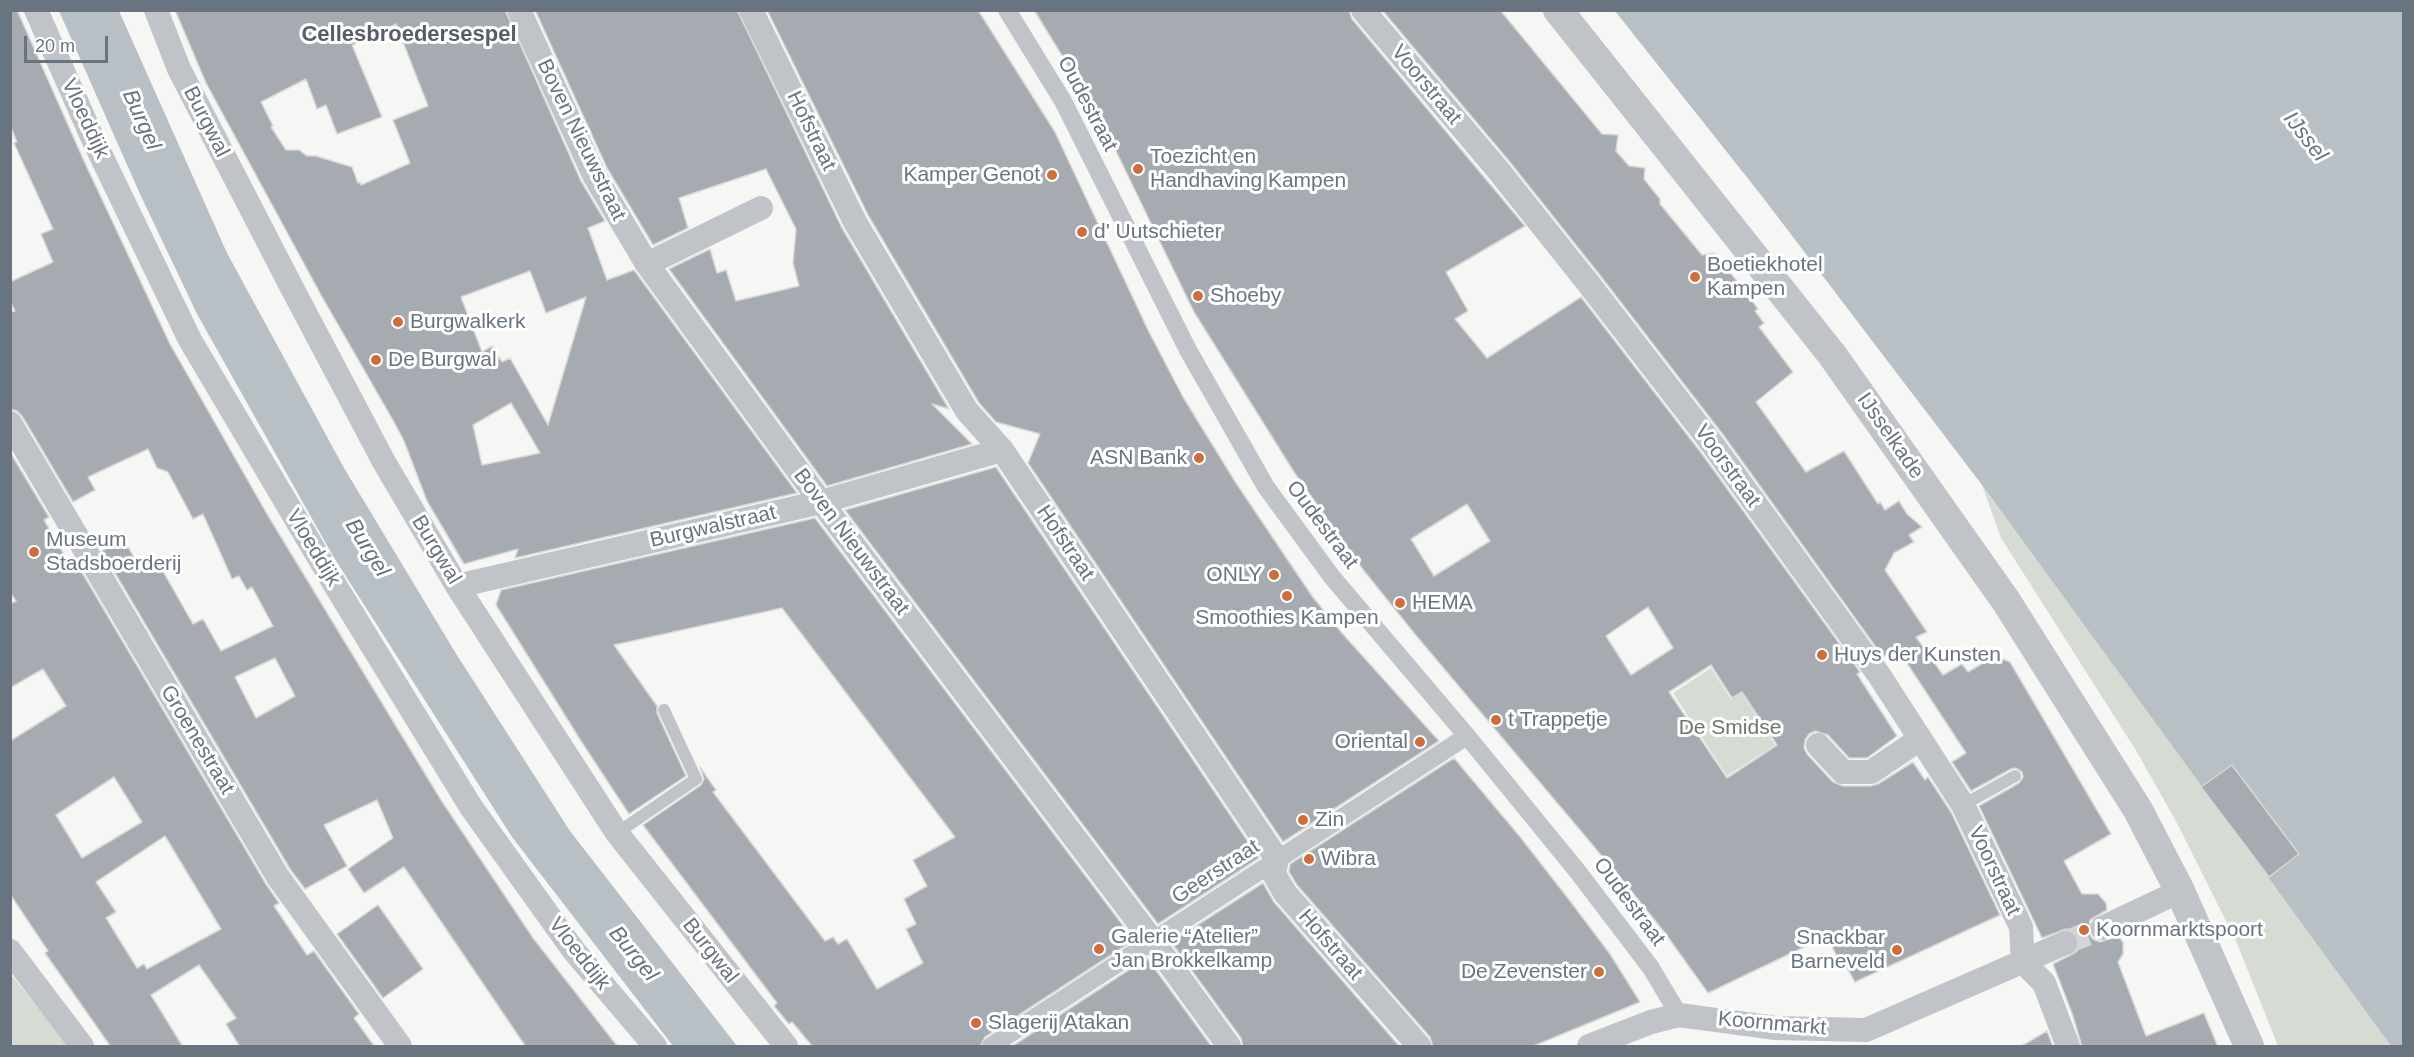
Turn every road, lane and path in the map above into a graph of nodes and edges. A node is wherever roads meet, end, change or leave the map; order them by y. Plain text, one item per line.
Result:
1 (36, 10) edge
2 (156, 10) edge
3 (519, 10) edge
4 (751, 10) edge
5 (1007, 10) edge
6 (1363, 10) edge
7 (1558, 10) edge
8 (761, 207) dead end
9 (646, 264) junction
10 (10, 423) edge
11 (1002, 450) junction
12 (820, 502) junction
13 (457, 586) junction
14 (664, 710) dead end
15 (1467, 736) junction
16 (1920, 739) junction
17 (1818, 745) dead end
18 (2015, 776) dead end
19 (1963, 805) junction
20 (617, 833) junction
21 (1277, 859) junction
22 (2180, 891) junction
23 (2102, 928) tunnel mouth
24 (1152, 940) junction
25 (2065, 943) tunnel mouth
26 (10, 951) edge
27 (2023, 962) junction
28 (1679, 1015) junction
29 (1868, 1038) edge
30 (82, 1047) edge
31 (400, 1047) edge
32 (655, 1047) edge
33 (786, 1047) edge
34 (991, 1047) edge
35 (1228, 1047) edge
36 (1419, 1047) edge
37 (1589, 1047) edge
38 (2068, 1047) edge
39 (2249, 1047) edge

1 - 32 street, Vloeddijk
2 - 13 street, Burgwal
3 - 9 street, Boven Nieuwstraat
4 - 11 street, Hofstraat
5 - 15 street, Oudestraat
6 - 16 street, Voorstraat
7 - 22 street, IJsselkade
8 - 9 street
9 - 12 street, Boven Nieuwstraat
10 - 31 street, Groenestraat
11 - 12 street, Burgwalstraat
11 - 21 street, Hofstraat
12 - 13 street, Burgwalstraat
12 - 24 street, Boven Nieuwstraat
13 - 20 street, Burgwal
14 - 20 lane
15 - 21 street, Geerstraat
15 - 28 street, Oudestraat
16 - 17 street
16 - 19 street, Voorstraat
18 - 19 lane
19 - 27 street, Voorstraat
20 - 33 street, Burgwal
21 - 24 street, Geerstraat
21 - 36 street, Hofstraat
22 - 23 street
22 - 39 street, IJsselkade
24 - 34 street, Geerstraat
24 - 35 street, Boven Nieuwstraat
25 - 27 street, Koornmarkt
26 - 30 street
27 - 29 street, Koornmarkt
27 - 38 street
28 - 29 street, Koornmarkt
28 - 37 street

